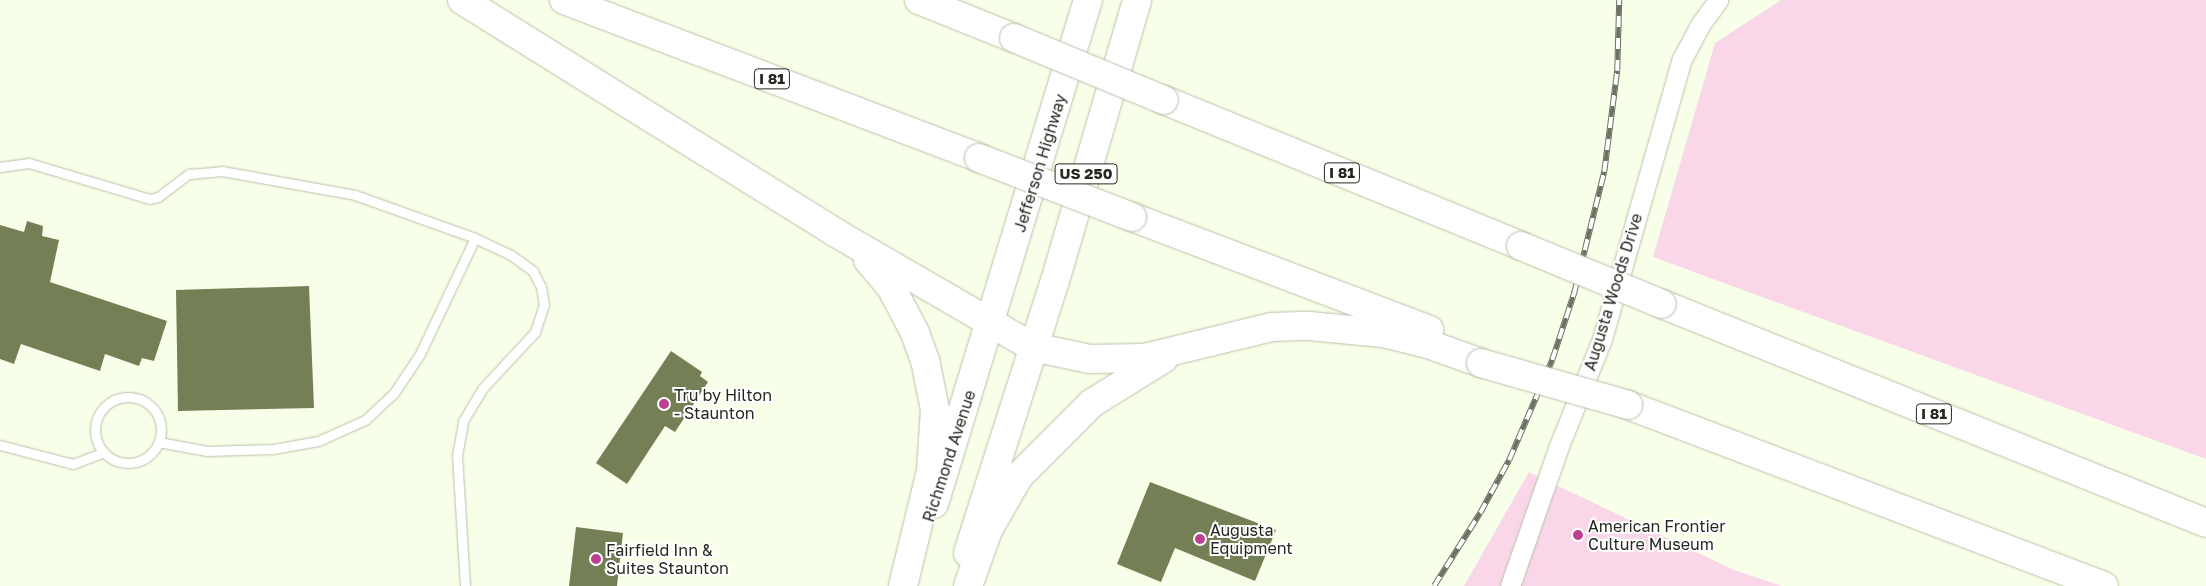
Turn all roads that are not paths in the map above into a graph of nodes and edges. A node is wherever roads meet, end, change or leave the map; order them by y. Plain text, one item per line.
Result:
1 (462, 0) edge
2 (564, 0) edge
3 (919, 0) edge
4 (936, 0) edge
5 (1088, 0) edge
6 (1137, 0) edge
7 (1718, 0) edge
8 (970, 21) junction
9 (0, 167) edge
10 (836, 233) junction
11 (475, 238) junction
12 (991, 325) junction
13 (1033, 347) junction
14 (1173, 353) junction
15 (1483, 357) junction
16 (159, 442) junction
17 (0, 444) edge
18 (104, 452) junction
19 (2206, 524) edge
20 (465, 586) edge
21 (903, 586) edge
22 (907, 586) edge
23 (957, 586) edge
24 (968, 586) edge
25 (1510, 586) edge
26 (2104, 586) edge

1 - 10 main road
2 - 15 main road, I 81, bridge
3 - 8 main road, I 81
4 - 8 main road
5 - 12 main road, Jefferson Highway / US 250
6 - 13 main road, US 250
7 - 25 street, Augusta Woods Drive
8 - 19 main road, I 81, bridge
9 - 11 lane
10 - 12 main road
10 - 21 main road
11 - 16 lane
11 - 20 lane
12 - 13 main road
12 - 22 main road, Richmond Avenue / US 250
13 - 14 main road
13 - 23 main road, US 250
14 - 15 main road
14 - 24 main road
15 - 26 main road, I 81, bridge
16 - 18 lane
16 - 18 lane
17 - 18 lane

